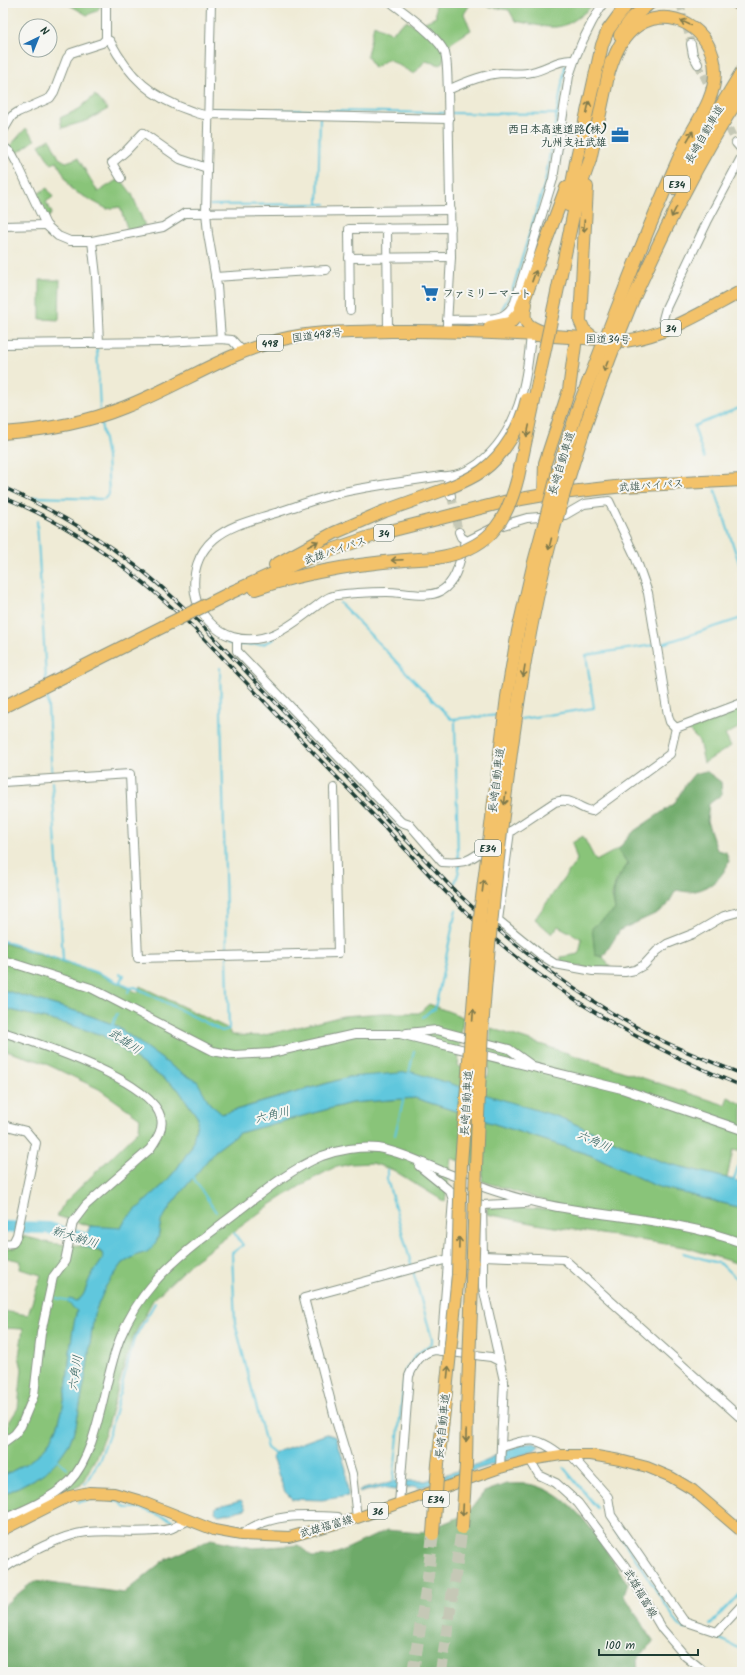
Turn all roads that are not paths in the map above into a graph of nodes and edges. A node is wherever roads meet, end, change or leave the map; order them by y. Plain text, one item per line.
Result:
1 (106, 3) edge
2 (211, 3) edge
3 (392, 3) edge
4 (603, 3) edge
5 (628, 3) edge
6 (636, 3) edge
7 (650, 3) edge
8 (737, 3) edge
9 (742, 6) edge
10 (608, 30) junction
11 (106, 39) junction
12 (691, 44) tunnel mouth
13 (574, 60) junction
14 (698, 64) tunnel mouth
15 (610, 69) junction
16 (742, 72) edge
17 (448, 90) junction
18 (742, 93) edge
19 (209, 111) junction
20 (449, 119) junction
21 (3, 131) edge
22 (736, 143) tunnel mouth
23 (3, 146) edge
24 (742, 150) edge
25 (742, 156) edge
26 (577, 157) junction
27 (590, 160) junction
28 (207, 168) junction
29 (121, 178) dead end
30 (451, 210) junction
31 (206, 212) junction
32 (46, 225) junction
33 (3, 226) edge
34 (387, 228) junction
35 (451, 228) junction
36 (92, 241) junction
37 (388, 257) junction
38 (451, 257) junction
39 (349, 258) junction
40 (326, 270) dead end
41 (215, 277) junction
42 (556, 283) junction
43 (742, 291) edge
44 (528, 293) junction
45 (626, 302) junction
46 (350, 310) dead end
47 (580, 321) junction
48 (450, 327) junction
49 (667, 330) junction
50 (388, 331) junction
51 (531, 334) junction
52 (565, 337) junction
53 (594, 338) junction
54 (221, 339) junction
55 (99, 343) junction
56 (3, 344) edge
57 (243, 352) junction
58 (3, 433) edge
59 (450, 477) junction
60 (742, 480) edge
61 (448, 493) junction
62 (544, 495) junction
63 (459, 532) tunnel mouth
64 (465, 541) junction
65 (234, 594) junction
66 (237, 638) junction
67 (742, 703) edge
68 (3, 707) edge
69 (676, 728) junction
70 (3, 782) edge
71 (334, 788) dead end
72 (510, 831) junction
73 (742, 911) edge
74 (3, 960) edge
75 (3, 1032) edge
76 (400, 1034) junction
77 (533, 1066) junction
78 (3, 1125) edge
79 (742, 1130) edge
80 (396, 1153) junction
81 (450, 1191) junction
82 (544, 1204) junction
83 (482, 1205) junction
84 (742, 1243) edge
85 (3, 1244) edge
86 (483, 1256) junction
87 (448, 1259) junction
88 (440, 1351) junction
89 (499, 1361) junction
90 (742, 1420) edge
91 (3, 1443) edge
92 (502, 1449) junction
93 (566, 1455) junction
94 (530, 1460) junction
95 (501, 1466) junction
96 (399, 1499) junction
97 (357, 1518) junction
98 (3, 1519) edge
99 (187, 1521) junction
100 (340, 1523) junction
101 (462, 1528) tunnel mouth
102 (3, 1530) edge
103 (742, 1532) edge
104 (433, 1534) tunnel mouth
105 (241, 1536) junction
106 (3, 1569) edge
107 (742, 1605) edge
108 (705, 1672) edge

1 - 11 street
2 - 19 street
3 - 17 street
4 - 13 street
5 - 10 highway
6 - 10 highway
7 - 15 highway
8 - 9 highway
26 -> 10 highway
11 - 19 street
11 - 21 street
12 - 14 street
13 - 17 street
13 - 48 street
15 - 27 highway
45 -> 15 highway
16 - 45 highway, 長崎自動車道 / E34
17 - 20 street
18 -> 45 highway, 長崎自動車道 / E34
19 - 20 street
19 - 28 street
20 - 30 street
22 - 24 street
23 - 32 street
25 - 49 street
26 - 42 highway
44 -> 26 highway
27 - 42 highway
27 -> 47 highway
28 - 29 street
28 - 31 street
30 - 31 street
30 - 35 street
31 - 36 street
31 - 41 street
32 - 33 street
32 - 36 street
34 - 35 street
34 - 37 street
34 - 39 street
35 - 38 street
36 - 55 street
37 - 38 street
37 - 39 street
37 - 50 street
38 - 48 street
39 - 46 street
40 - 41 street
41 - 54 street
42 - 61 highway, bridge
42 -> 65 highway, bridge
43 - 49 highway, 国道34号 / 34
44 - 48 highway
44 - 52 highway
45 -> 101 highway, 長崎自動車道 / E34, bridge
104 -> 45 highway, 長崎自動車道 / E34, bridge
47 - 52 highway
47 - 53 highway
48 - 50 highway, 国道498号 / 498
48 - 51 highway, 国道498号 / 498
49 - 53 highway, 国道34号 / 34
50 - 57 highway, 国道498号 / 498
51 - 52 highway, 国道498号 / 498
51 - 59 street
52 - 53 highway, 国道34号 / 34
52 - 62 highway, 国道34号
54 - 55 street
54 - 57 street
55 - 56 street
57 - 58 highway, 国道498号 / 498
59 - 61 street
59 - 66 street
60 - 62 highway, 武雄バイパス / 34
65 -> 61 highway
62 - 65 highway, 武雄バイパス / 34
63 - 64 street
64 - 66 street
64 - 69 street
65 - 68 highway, 武雄バイパス / 34, bridge
66 - 72 street
67 - 69 street
69 - 72 street
70 - 71 street
72 - 73 street
74 - 76 street
75 - 91 street
76 - 77 street
76 - 77 street
77 - 79 street
78 - 85 street
80 - 81 street
80 - 82 street
80 - 98 street
81 - 83 street
81 - 87 street
82 - 83 street
82 - 84 street
83 - 86 street
86 - 89 street
86 - 90 street
87 - 88 street
87 - 97 street
88 - 89 street
88 - 96 street
89 - 92 street
92 - 93 street
92 - 95 street
93 - 94 main road, 武雄福富線 / 36
93 - 103 main road, 武雄福富線 / 36
93 - 107 street
94 - 95 main road, 武雄福富線 / 36
94 - 108 street, 武雄福富線
95 - 96 main road, 武雄福富線 / 36
96 - 97 main road, 武雄福富線 / 36
97 - 100 main road, 武雄福富線 / 36
99 - 102 main road, 武雄福富線 / 36
99 - 105 main road, 武雄福富線 / 36
99 - 106 street
100 - 105 main road, 武雄福富線 / 36
100 - 105 street

